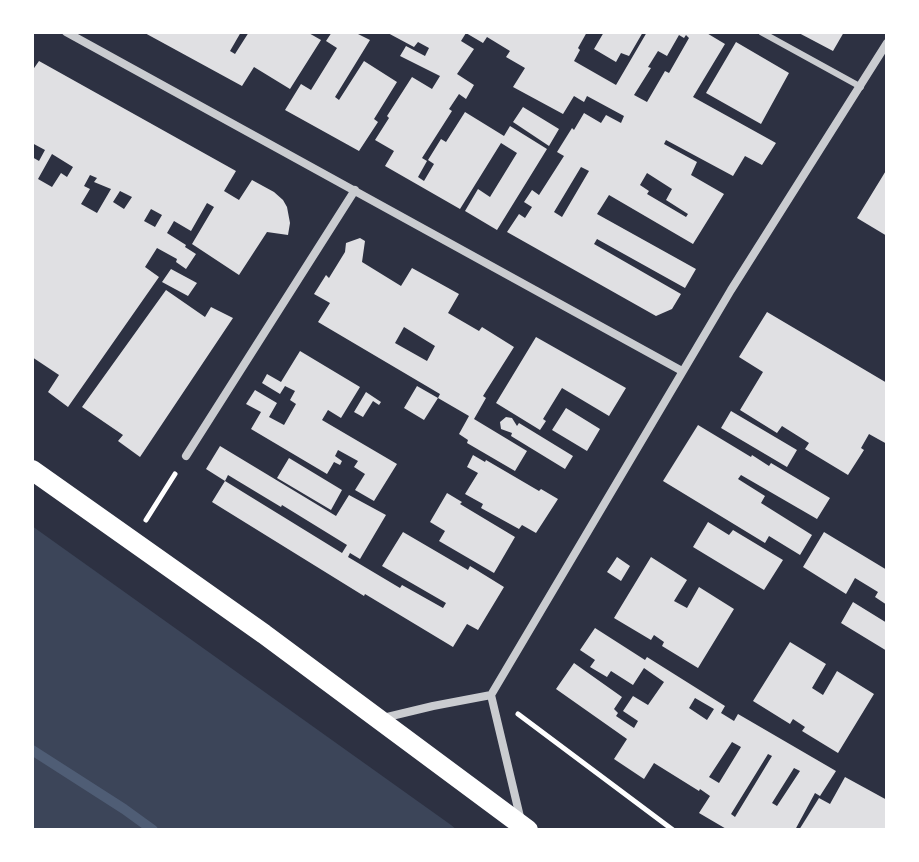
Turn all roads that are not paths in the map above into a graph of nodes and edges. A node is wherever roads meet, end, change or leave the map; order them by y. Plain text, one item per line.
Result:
1 (761, 32) edge
2 (68, 33) edge
3 (887, 43) edge
4 (861, 87) junction
5 (355, 190) junction
6 (682, 371) junction
7 (186, 456) road end
8 (32, 470) edge
9 (491, 695) junction
10 (378, 719) junction
11 (525, 828) edge

1 - 4 lane
2 - 5 street
3 - 4 street
4 - 6 street
5 - 6 street
5 - 7 street
6 - 9 street
8 - 10 main road
9 - 10 street
9 - 11 street
10 - 11 main road

